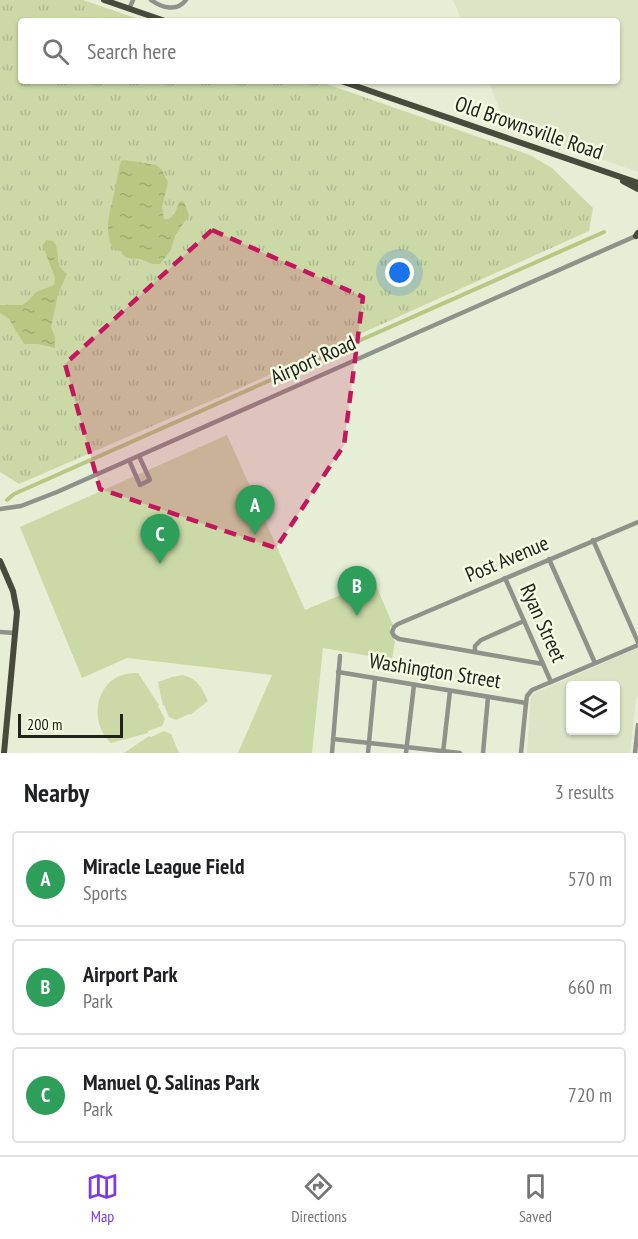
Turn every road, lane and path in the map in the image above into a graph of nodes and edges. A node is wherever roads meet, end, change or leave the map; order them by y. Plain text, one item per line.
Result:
1 (104, 0) edge
2 (133, 0) edge
3 (151, 0) edge
4 (186, 0) edge
5 (129, 9) junction
6 (156, 18) edge
7 (350, 84) edge
8 (607, 172) junction
9 (638, 183) edge
10 (638, 189) edge
11 (637, 235) edge
12 (139, 456) junction
13 (129, 460) junction
14 (0, 509) edge
15 (638, 522) edge
16 (593, 540) junction
17 (549, 559) junction
18 (0, 561) edge
19 (505, 578) junction
20 (524, 621) junction
21 (0, 632) edge
22 (15, 633) junction
23 (638, 643) edge
24 (475, 652) junction
25 (539, 655) junction
26 (340, 656) dead end
27 (531, 663) junction
28 (595, 663) junction
29 (543, 664) junction
30 (338, 672) junction
31 (375, 678) junction
32 (551, 681) junction
33 (414, 685) junction
34 (450, 691) junction
35 (488, 697) junction
36 (525, 703) junction
37 (638, 726) edge
38 (3, 729) edge
39 (333, 739) junction
40 (369, 743) junction
41 (407, 750) edge
42 (443, 752) edge
43 (4, 753) edge
44 (332, 753) edge
45 (368, 753) edge
46 (460, 753) edge
47 (483, 753) edge
48 (521, 753) edge
49 (635, 753) edge

1 - 5 main road
2 - 5 street
3 - 4 street
5 - 6 main road
7 - 8 main road, Old Brownsville Road
8 - 9 main road, Old Brownsville Road
8 - 10 main road
11 - 12 street, Airport Road
12 - 13 street, Airport Road
12 - 13 street
13 - 14 street, Airport Road
15 - 16 street, Post Avenue
16 - 17 street, Post Avenue
16 - 23 street
17 - 19 street, Post Avenue
17 - 28 street
18 - 22 main road
19 - 20 street, Ryan Street
19 - 24 street, Post Avenue
20 - 24 street
20 - 25 street, Ryan Street
21 - 22 street
22 - 38 main road
23 - 28 street
24 - 27 street
25 - 27 street
25 - 29 street, Ryan Street
26 - 30 street
27 - 29 street
28 - 32 street
29 - 32 street, Ryan Street
30 - 31 street, Washington Street
30 - 39 street
31 - 33 street, Washington Street
31 - 40 street
32 - 36 street
33 - 34 street, Washington Street
33 - 41 street
34 - 35 street, Washington Street
34 - 42 street
35 - 36 street, Washington Street
35 - 47 street
36 - 48 street
37 - 49 street
38 - 43 main road
39 - 40 street
39 - 44 street
40 - 41 street
40 - 45 street
41 - 42 street
42 - 46 street

